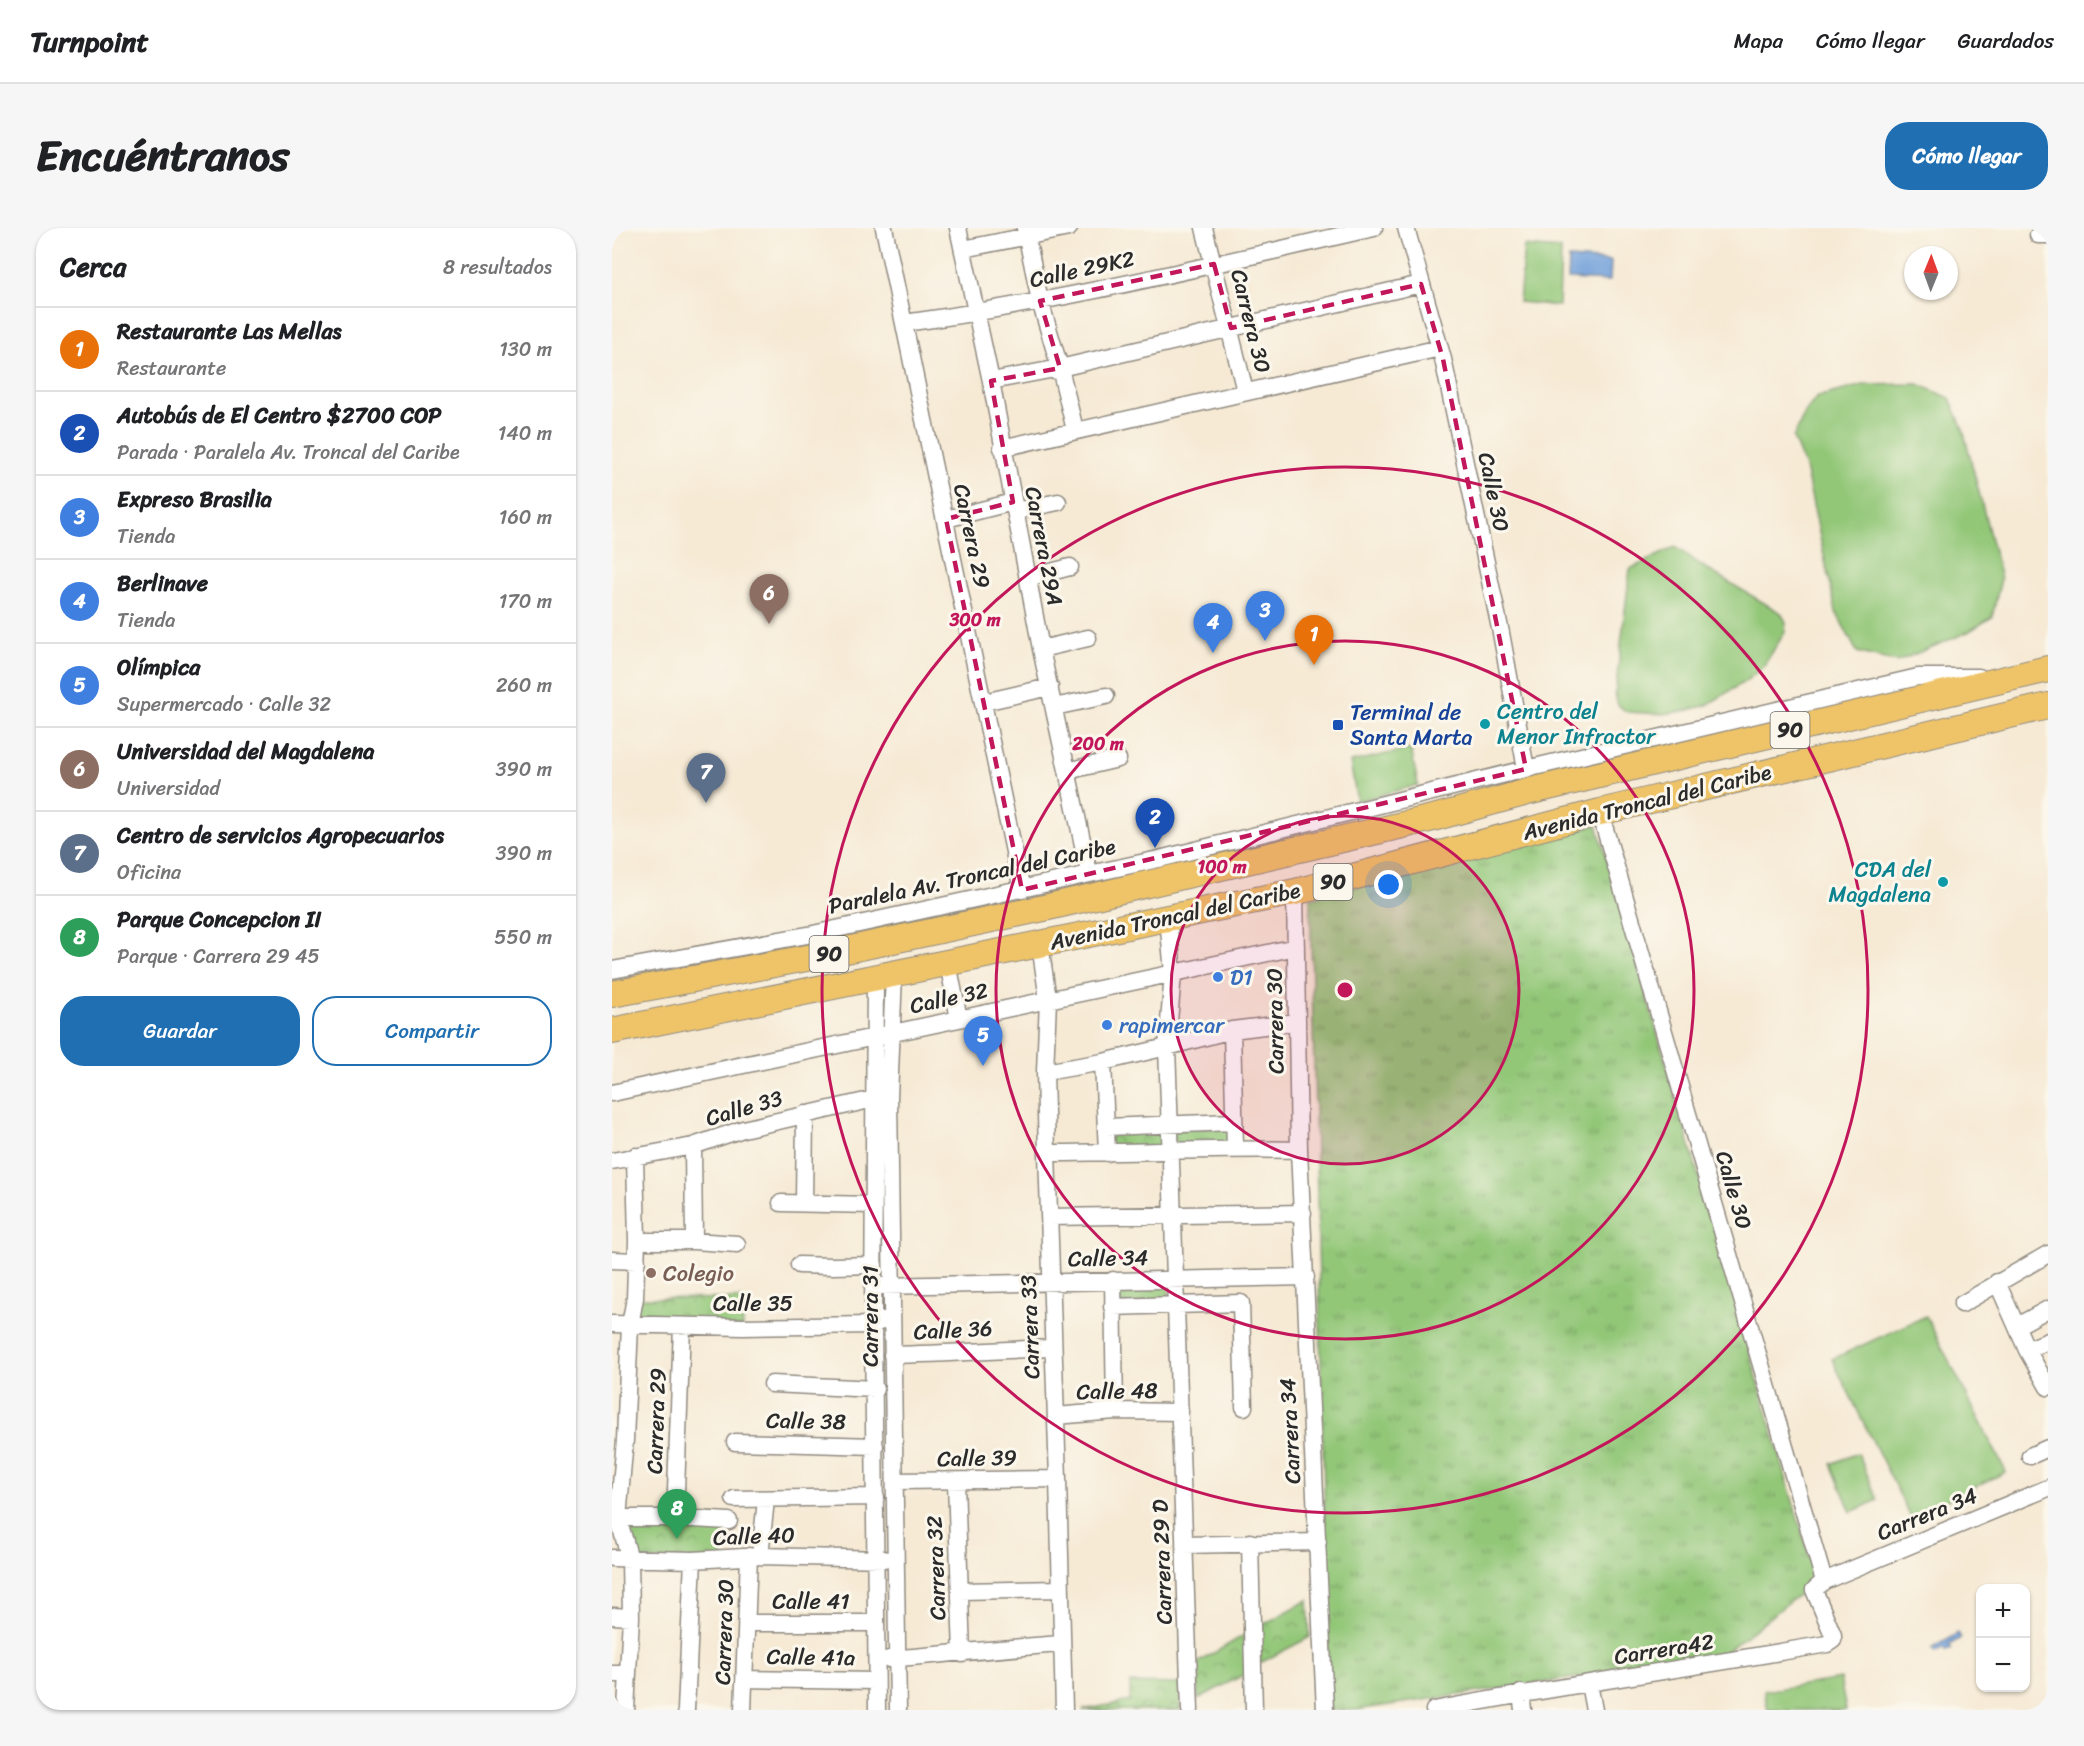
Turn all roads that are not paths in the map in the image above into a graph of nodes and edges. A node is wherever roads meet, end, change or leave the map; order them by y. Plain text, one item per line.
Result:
1 (884, 228) edge
2 (958, 228) edge
3 (1069, 228) edge
4 (1204, 228) edge
5 (1374, 228) edge
6 (1406, 228) edge
7 (1026, 232) edge
8 (963, 249) junction
9 (1214, 264) junction
10 (1422, 284) junction
11 (1040, 302) junction
12 (976, 313) junction
13 (904, 323) junction
14 (1231, 328) junction
15 (1440, 348) junction
16 (1060, 368) junction
17 (991, 381) junction
18 (1245, 391) junction
19 (1075, 430) junction
20 (1002, 448) junction
21 (1058, 502) dead end
22 (1014, 507) junction
23 (946, 519) junction
24 (1070, 567) dead end
25 (1028, 578) junction
26 (1088, 638) dead end
27 (1041, 649) junction
28 (2048, 669) edge
29 (2008, 678) junction
30 (1050, 687) junction
31 (1106, 696) dead end
32 (984, 702) junction
33 (2048, 706) edge
34 (1054, 707) junction
35 (1118, 759) dead end
36 (1526, 769) junction
37 (1067, 771) junction
38 (1600, 812) junction
39 (1089, 873) junction
40 (1022, 890) junction
41 (1295, 892) junction
42 (1168, 918) junction
43 (1040, 944) junction
44 (1296, 947) junction
45 (948, 963) junction
46 (612, 970) edge
47 (1173, 973) junction
48 (884, 976) junction
49 (612, 994) edge
50 (1048, 1000) junction
51 (959, 1019) junction
52 (1297, 1022) junction
53 (1232, 1030) junction
54 (612, 1031) edge
55 (882, 1035) junction
56 (1167, 1047) junction
57 (1103, 1062) junction
58 (1045, 1072) junction
59 (612, 1093) edge
60 (882, 1098) junction
61 (805, 1114) junction
62 (1233, 1122) junction
63 (1170, 1123) junction
64 (1106, 1127) junction
65 (693, 1146) junction
66 (1235, 1148) junction
67 (1299, 1150) junction
68 (1172, 1151) junction
69 (1047, 1153) junction
70 (1107, 1153) junction
71 (635, 1156) junction
72 (612, 1161) edge
73 (781, 1203) dead end
74 (804, 1203) junction
75 (873, 1205) junction
76 (1303, 1213) junction
77 (1173, 1215) junction
78 (1049, 1217) junction
79 (637, 1241) junction
80 (694, 1241) junction
81 (737, 1244) dead end
82 (2048, 1254) edge
83 (612, 1260) edge
84 (637, 1261) junction
85 (799, 1265) dead end
86 (874, 1265) junction
87 (1306, 1277) junction
88 (1175, 1279) junction
89 (1113, 1280) junction
90 (1050, 1281) junction
91 (1997, 1282) junction
92 (874, 1286) junction
93 (892, 1286) junction
94 (1177, 1304) junction
95 (1962, 1304) dead end
96 (1112, 1307) junction
97 (2048, 1309) edge
98 (892, 1316) junction
99 (612, 1324) edge
100 (630, 1325) junction
101 (873, 1325) junction
102 (682, 1326) junction
103 (2017, 1326) junction
104 (2048, 1341) edge
105 (1053, 1348) junction
106 (2027, 1350) junction
107 (892, 1355) junction
108 (620, 1382) edge
109 (772, 1384) dead end
110 (2048, 1387) edge
111 (875, 1389) junction
112 (1244, 1407) dead end
113 (1115, 1411) junction
114 (1180, 1413) junction
115 (1056, 1416) junction
116 (619, 1439) edge
117 (735, 1442) dead end
118 (875, 1446) junction
119 (2048, 1449) edge
120 (2031, 1456) dead end
121 (1058, 1479) junction
122 (896, 1481) junction
123 (956, 1482) junction
124 (2048, 1488) edge
125 (616, 1495) edge
126 (876, 1497) junction
127 (734, 1499) dead end
128 (766, 1500) junction
129 (618, 1518) junction
130 (675, 1518) junction
131 (729, 1521) dead end
132 (1251, 1542) junction
133 (1318, 1542) junction
134 (1184, 1545) junction
135 (754, 1556) junction
136 (896, 1557) junction
137 (612, 1558) edge
138 (630, 1559) junction
139 (875, 1559) junction
140 (693, 1560) junction
141 (1824, 1581) junction
142 (1060, 1589) junction
143 (960, 1591) junction
144 (612, 1616) edge
145 (631, 1617) junction
146 (746, 1623) junction
147 (875, 1623) junction
148 (1062, 1644) junction
149 (962, 1654) junction
150 (898, 1658) junction
151 (876, 1660) junction
152 (620, 1674) edge
153 (745, 1679) junction
154 (876, 1681) junction
155 (1589, 1684) junction
156 (1522, 1702) edge
157 (626, 1710) edge
158 (686, 1710) edge
159 (743, 1710) edge
160 (877, 1710) edge
161 (898, 1710) edge
162 (1064, 1710) edge
163 (1190, 1710) edge
164 (1254, 1710) edge
165 (1325, 1710) edge
166 (1434, 1710) edge
167 (1594, 1710) edge

1 - 13 street, Carrera 29
2 - 8 street, Carrera 29A
3 - 7 street
4 - 9 street, Carrera 30
5 - 9 street, Calle 29K2
6 - 10 street, Calle 30
7 - 8 street
7 - 11 street
8 - 12 street, Carrera 29A
9 - 11 street, Calle 29K2
9 - 14 street, Carrera 30
10 - 14 street
10 - 15 street, Calle 30
11 - 12 street, Calle 29K2
11 - 16 street
12 - 13 street, Calle 29K2
12 - 17 street, Carrera 29A
13 - 23 street, Carrera 29
14 - 16 street
14 - 18 street, Carrera 30
15 - 18 street
15 - 36 street, Calle 30
16 - 17 street
16 - 19 street
17 - 20 street, Carrera 29A
18 - 19 street
19 - 20 street
20 - 22 street, Carrera 29A
21 - 22 street
22 - 23 street
22 - 25 street, Carrera 29A
23 - 32 street, Carrera 29
24 - 25 street
25 - 27 street, Carrera 29A
26 - 27 street
27 - 30 street, Carrera 29A
28 - 29 highway, Avenida Troncal del Caribe / 90
29 - 36 street, Paralela Av. Troncal del Caribe
29 - 49 highway, Avenida Troncal del Caribe / 90
30 - 32 street
30 - 34 street, Carrera 29A
31 - 34 street
32 - 40 street, Carrera 29
33 - 38 highway, Avenida Troncal del Caribe / 90
34 - 37 street, Carrera 29A
35 - 37 street
36 - 39 street, Paralela Av. Troncal del Caribe
37 - 39 street, Carrera 29A
38 - 41 highway, Avenida Troncal del Caribe / 90
38 - 141 street, Calle 30
39 - 40 street, Paralela Av. Troncal del Caribe
40 - 46 street, Paralela Av. Troncal del Caribe
41 - 42 highway, Avenida Troncal del Caribe / 90
41 - 44 street, Carrera 30
42 - 43 highway, Avenida Troncal del Caribe / 90
42 - 47 street, Carrera 29 D
43 - 45 highway, Avenida Troncal del Caribe / 90
43 - 50 street, Carrera 33
44 - 47 street, Calle 32
44 - 52 street, Carrera 30
45 - 48 highway, Avenida Troncal del Caribe / 90
45 - 51 street
47 - 50 street, Calle 32
47 - 56 street, Carrera 29 D
48 - 54 highway, Avenida Troncal del Caribe / 90
48 - 55 street, Carrera 31
50 - 51 street, Calle 32
50 - 58 street, Carrera 33
51 - 55 street, Calle 32
52 - 53 street
52 - 67 street, Carrera 30
53 - 56 street
53 - 62 street
55 - 59 street, Calle 32
55 - 60 street, Carrera 31
56 - 57 street
56 - 63 street, Carrera 29 D
57 - 58 street
57 - 64 street
58 - 69 street, Carrera 33
60 - 61 street, Calle 33
60 - 75 street, Carrera 31
60 - 93 street, Carrera 31
61 - 65 street, Calle 33
61 - 74 street
62 - 63 street
62 - 66 street
63 - 64 street
63 - 68 street, Carrera 29 D
64 - 70 street
65 - 71 street, Calle 33
65 - 80 street
66 - 67 street
66 - 68 street
67 - 76 street, Carrera 34
68 - 70 street
68 - 77 street, Carrera 29 D
69 - 70 street
69 - 78 street, Carrera 33
71 - 72 street, Calle 33
71 - 79 street
73 - 74 street
74 - 75 street
75 - 86 street, Carrera 31
76 - 77 street
76 - 87 street, Carrera 34
77 - 78 street
77 - 88 street, Carrera 29 D
78 - 90 street, Carrera 33
79 - 80 street
79 - 84 street
80 - 81 street
82 - 91 street
83 - 84 street
84 - 100 street
85 - 86 street
86 - 92 street, Carrera 31
87 - 88 street, Calle 34
87 - 133 street, Carrera 34
88 - 89 street, Calle 34
88 - 94 street, Carrera 29 D
89 - 90 street, Calle 34
89 - 96 street
90 - 93 street, Calle 34
90 - 105 street, Carrera 33
91 - 95 street
91 - 103 street
92 - 93 street, Calle 34
92 - 101 street, Carrera 31
93 - 98 street, Carrera 31
94 - 96 street
94 - 112 street
94 - 114 street, Carrera 29 D
96 - 113 street
97 - 103 street
98 - 101 street, Calle 35
98 - 107 street, Carrera 31
99 - 100 street, Calle 35
100 - 102 street, Calle 35
100 - 108 street
101 - 102 street, Calle 35
101 - 111 street, Carrera 31
102 - 130 street, Carrera 29
103 - 106 street
104 - 106 street
105 - 107 street, Calle 36
105 - 115 street, Carrera 33
106 - 110 street
107 - 122 street, Carrera 31
108 - 116 street
109 - 111 street
111 - 118 street, Carrera 31
113 - 114 street, Calle 48
113 - 115 street, Calle 48
114 - 134 street, Carrera 29 D
115 - 121 street, Carrera 33
116 - 125 street
117 - 118 street, Calle 38
118 - 126 street, Carrera 31
119 - 120 street
121 - 123 street, Calle 39
121 - 142 street, Carrera 33
122 - 123 street, Calle 39
122 - 136 street, Carrera 31
123 - 143 street, Carrera 32
124 - 141 street, Carrera 34
125 - 129 street
126 - 128 street
126 - 139 street, Carrera 31
127 - 128 street
128 - 135 street, Carrera 30
129 - 130 street
129 - 138 street
130 - 131 street
132 - 133 street
132 - 134 street
132 - 164 street
133 - 165 street, Carrera 34
134 - 163 street, Carrera 29 D
135 - 139 street, Calle 40
135 - 140 street, Calle 40
135 - 146 street, Carrera 30
136 - 139 street, Calle 40
136 - 150 street, Carrera 31
137 - 138 street, Calle 40
138 - 140 street, Calle 40
138 - 145 street
139 - 147 street, Carrera 31
140 - 158 street
141 - 155 street, Carrera42
142 - 143 street
142 - 148 street, Carrera 33
143 - 149 street, Carrera 32
144 - 145 street
145 - 152 street
146 - 147 street, Calle 41
146 - 153 street, Carrera 30
147 - 151 street, Carrera 31
148 - 149 street
148 - 162 street, Carrera 33
149 - 150 street
150 - 151 street
150 - 161 street, Carrera 31
151 - 154 street, Carrera 31
152 - 157 street
153 - 154 street, Calle 41a
153 - 159 street, Carrera 30
154 - 160 street, Carrera 31
155 - 156 street, Carrera42
155 - 167 street
156 - 166 street, Carrera42

